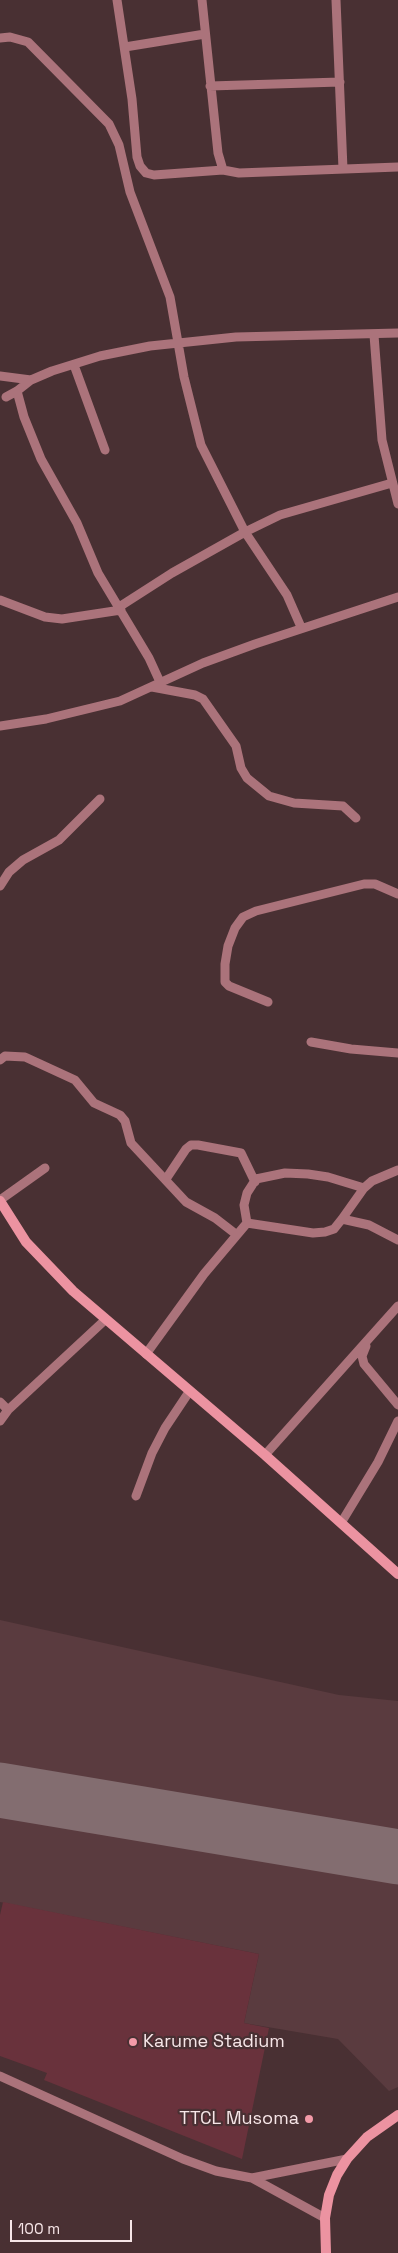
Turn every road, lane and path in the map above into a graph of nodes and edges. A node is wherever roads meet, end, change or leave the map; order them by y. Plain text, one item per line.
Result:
1 (117, 0) edge
2 (202, 0) edge
3 (336, 0) edge
4 (206, 34) junction
5 (0, 38) edge
6 (125, 47) junction
7 (340, 82) junction
8 (210, 86) junction
9 (398, 167) edge
10 (344, 169) junction
11 (223, 170) junction
12 (398, 333) edge
13 (374, 335) junction
14 (178, 343) junction
15 (74, 365) junction
16 (0, 376) edge
17 (31, 380) junction
18 (17, 391) junction
19 (6, 397) dead end
20 (105, 450) dead end
21 (392, 483) junction
22 (398, 504) edge
23 (245, 532) junction
24 (398, 597) edge
25 (0, 600) edge
26 (120, 609) junction
27 (301, 627) junction
28 (160, 682) junction
29 (152, 686) junction
30 (0, 726) edge
31 (100, 799) dead end
32 (356, 818) dead end
33 (0, 886) edge
34 (398, 894) edge
35 (268, 1002) dead end
36 (312, 1042) dead end
37 (398, 1053) edge
38 (2, 1055) edge
39 (45, 1168) dead end
40 (398, 1170) edge
41 (166, 1179) junction
42 (255, 1182) junction
43 (364, 1188) junction
44 (0, 1200) edge
45 (342, 1219) junction
46 (247, 1223) junction
47 (237, 1235) junction
48 (398, 1240) edge
49 (398, 1306) edge
50 (105, 1320) junction
51 (369, 1339) junction
52 (146, 1354) junction
53 (190, 1392) junction
54 (0, 1402) edge
55 (398, 1405) edge
56 (8, 1410) junction
57 (0, 1420) edge
58 (398, 1420) edge
59 (265, 1455) junction
60 (136, 1496) dead end
61 (340, 1522) junction
62 (398, 1574) edge
63 (0, 2076) edge
64 (398, 2115) edge
65 (347, 2159) junction
66 (252, 2178) junction
67 (325, 2218) junction
68 (326, 2253) edge

1 - 6 street
2 - 4 street
3 - 7 street
4 - 6 street
4 - 8 street
5 - 14 street
6 - 11 street
7 - 8 street
7 - 10 street
8 - 11 street
9 - 10 street
10 - 11 street
12 - 13 street
13 - 14 street
13 - 21 street
14 - 15 street
14 - 23 street
15 - 17 street
15 - 20 street
16 - 17 street
17 - 18 street
18 - 19 street
18 - 26 street
21 - 22 street
21 - 23 street
23 - 26 street
23 - 27 street
24 - 27 street
25 - 26 street
26 - 28 street
27 - 28 street
28 - 29 street
29 - 30 street
29 - 32 street
31 - 33 street
34 - 35 street
36 - 37 street
38 - 41 street
39 - 44 street
40 - 43 street
41 - 42 street
41 - 47 street
42 - 43 street
42 - 46 street
43 - 45 street
44 - 50 main road
45 - 46 street
45 - 48 street
46 - 47 street
47 - 52 street
49 - 51 street
50 - 52 main road
50 - 56 street
51 - 55 street
51 - 59 street
52 - 53 main road
53 - 59 main road
53 - 60 street
54 - 56 street
56 - 57 street
58 - 61 street
59 - 61 main road
61 - 62 main road
63 - 66 street
64 - 65 main road
65 - 66 street
65 - 67 main road
66 - 67 street
67 - 68 main road

